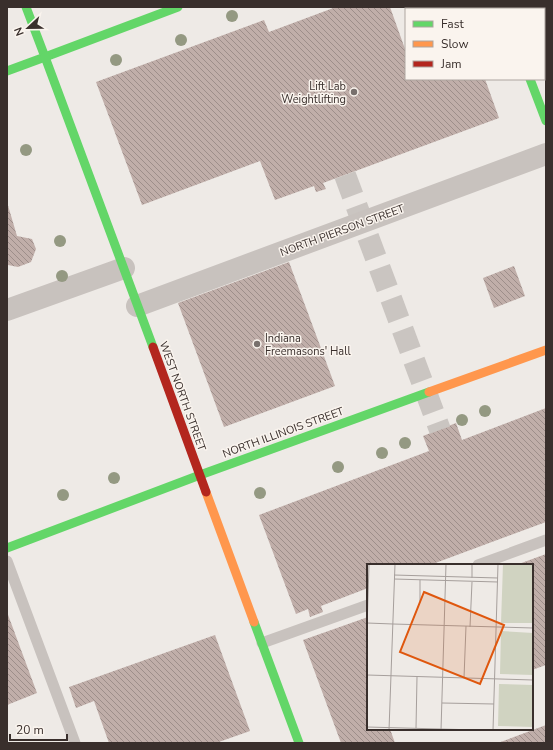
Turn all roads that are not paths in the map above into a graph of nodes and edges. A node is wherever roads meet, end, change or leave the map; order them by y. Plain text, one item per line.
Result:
1 (26, 7) edge
2 (178, 7) edge
3 (45, 57) junction
4 (7, 71) edge
5 (530, 80) edge
6 (546, 121) edge
7 (546, 154) edge
8 (124, 268) junction
9 (137, 306) junction
10 (7, 310) edge
11 (546, 350) edge
12 (200, 475) junction
13 (546, 540) edge
14 (7, 548) edge
15 (7, 561) edge
16 (481, 564) edge
17 (367, 605) edge
18 (262, 643) junction
19 (75, 743) edge
20 (299, 743) edge

1 - 3 main road, WEST NORTH STREET
2 - 3 main road
3 - 4 main road
3 - 8 main road, WEST NORTH STREET
5 - 6 main road
7 - 9 street, NORTH PIERSON STREET
8 - 9 main road, WEST NORTH STREET
8 - 10 street
9 - 12 main road, WEST NORTH STREET
11 - 12 main road, NORTH ILLINOIS STREET
12 - 14 main road, NORTH ILLINOIS STREET
12 - 18 main road, WEST NORTH STREET
13 - 16 lane
15 - 19 lane
17 - 18 lane
18 - 20 main road, WEST NORTH STREET

